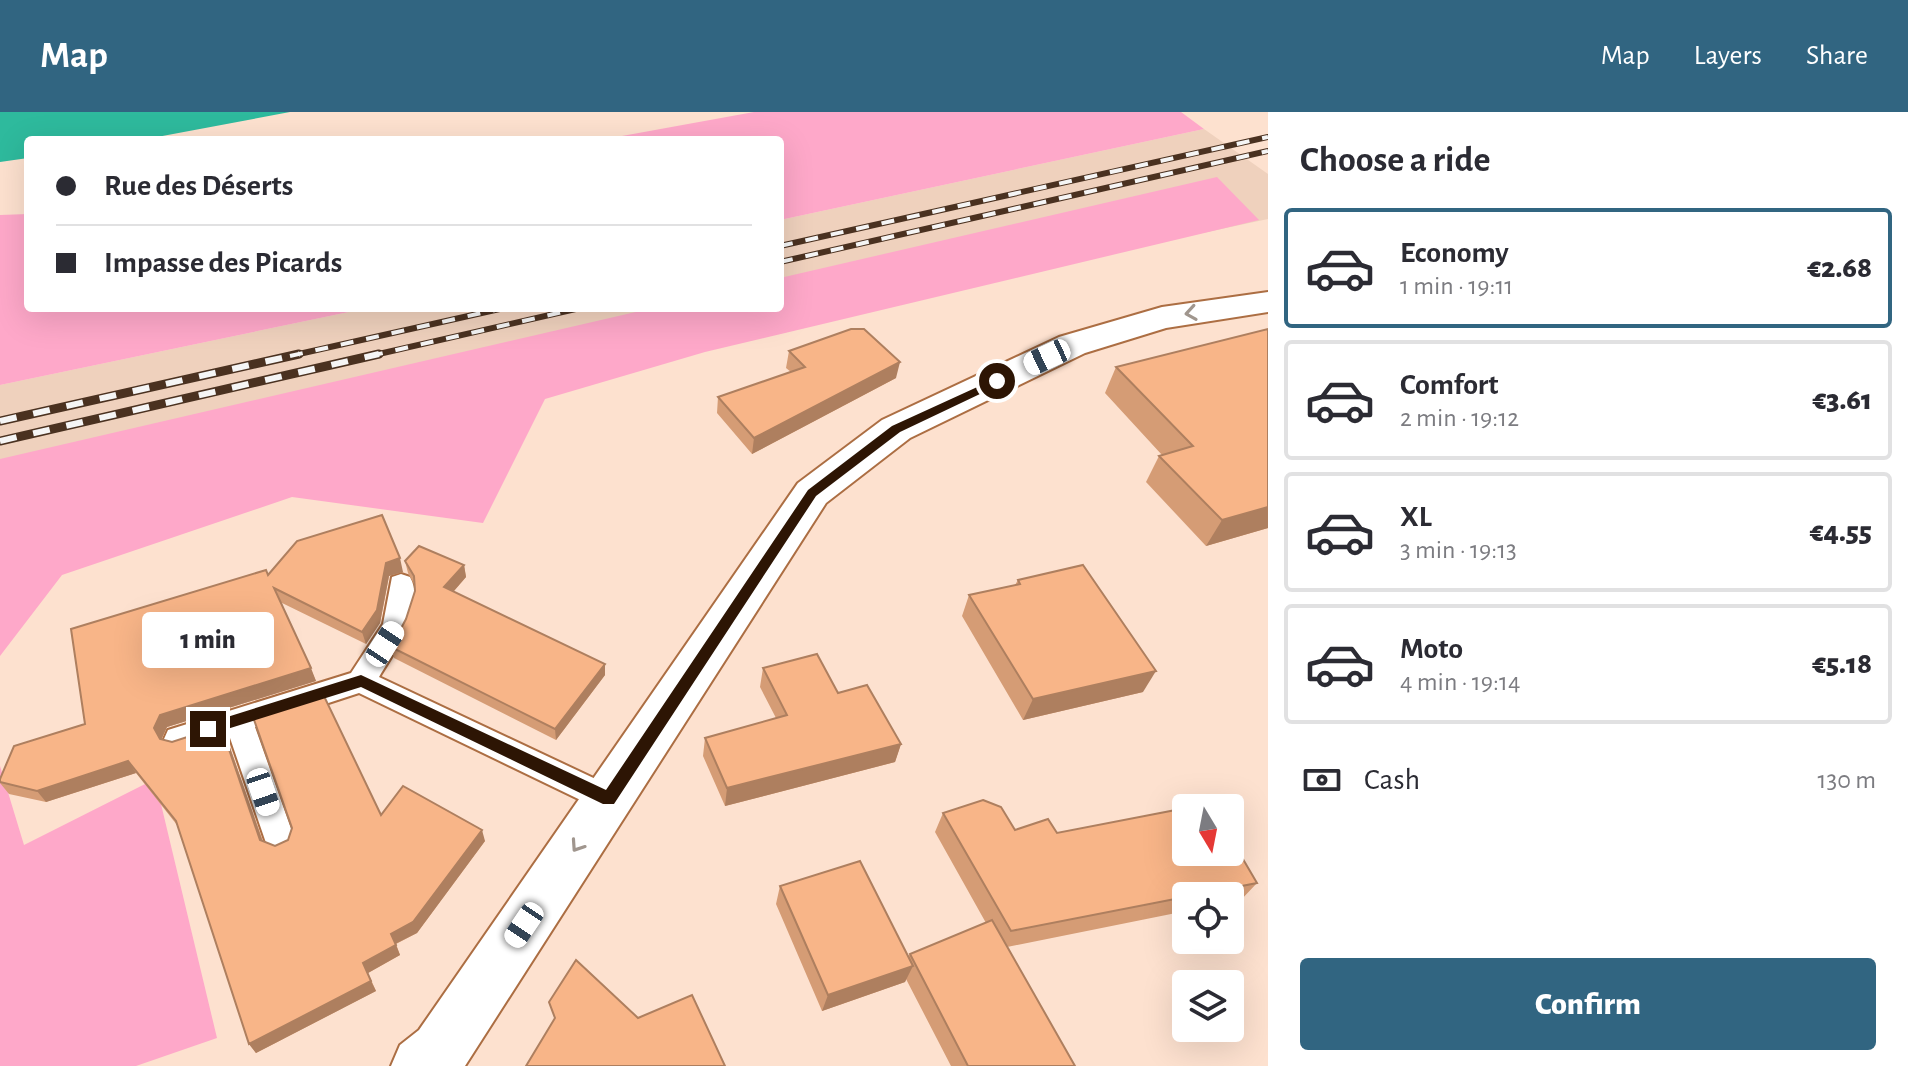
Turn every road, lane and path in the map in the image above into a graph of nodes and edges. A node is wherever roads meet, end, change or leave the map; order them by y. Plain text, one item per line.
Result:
1 (1268, 302) edge
2 (401, 584) dead end
3 (361, 681) junction
4 (238, 719) junction
5 (178, 739) edge
6 (608, 799) junction
7 (280, 840) edge
8 (421, 1066) edge

1 -> 6 street
2 - 3 lane
3 - 4 lane
3 - 6 lane
4 - 5 lane
4 - 7 lane
6 -> 8 street

